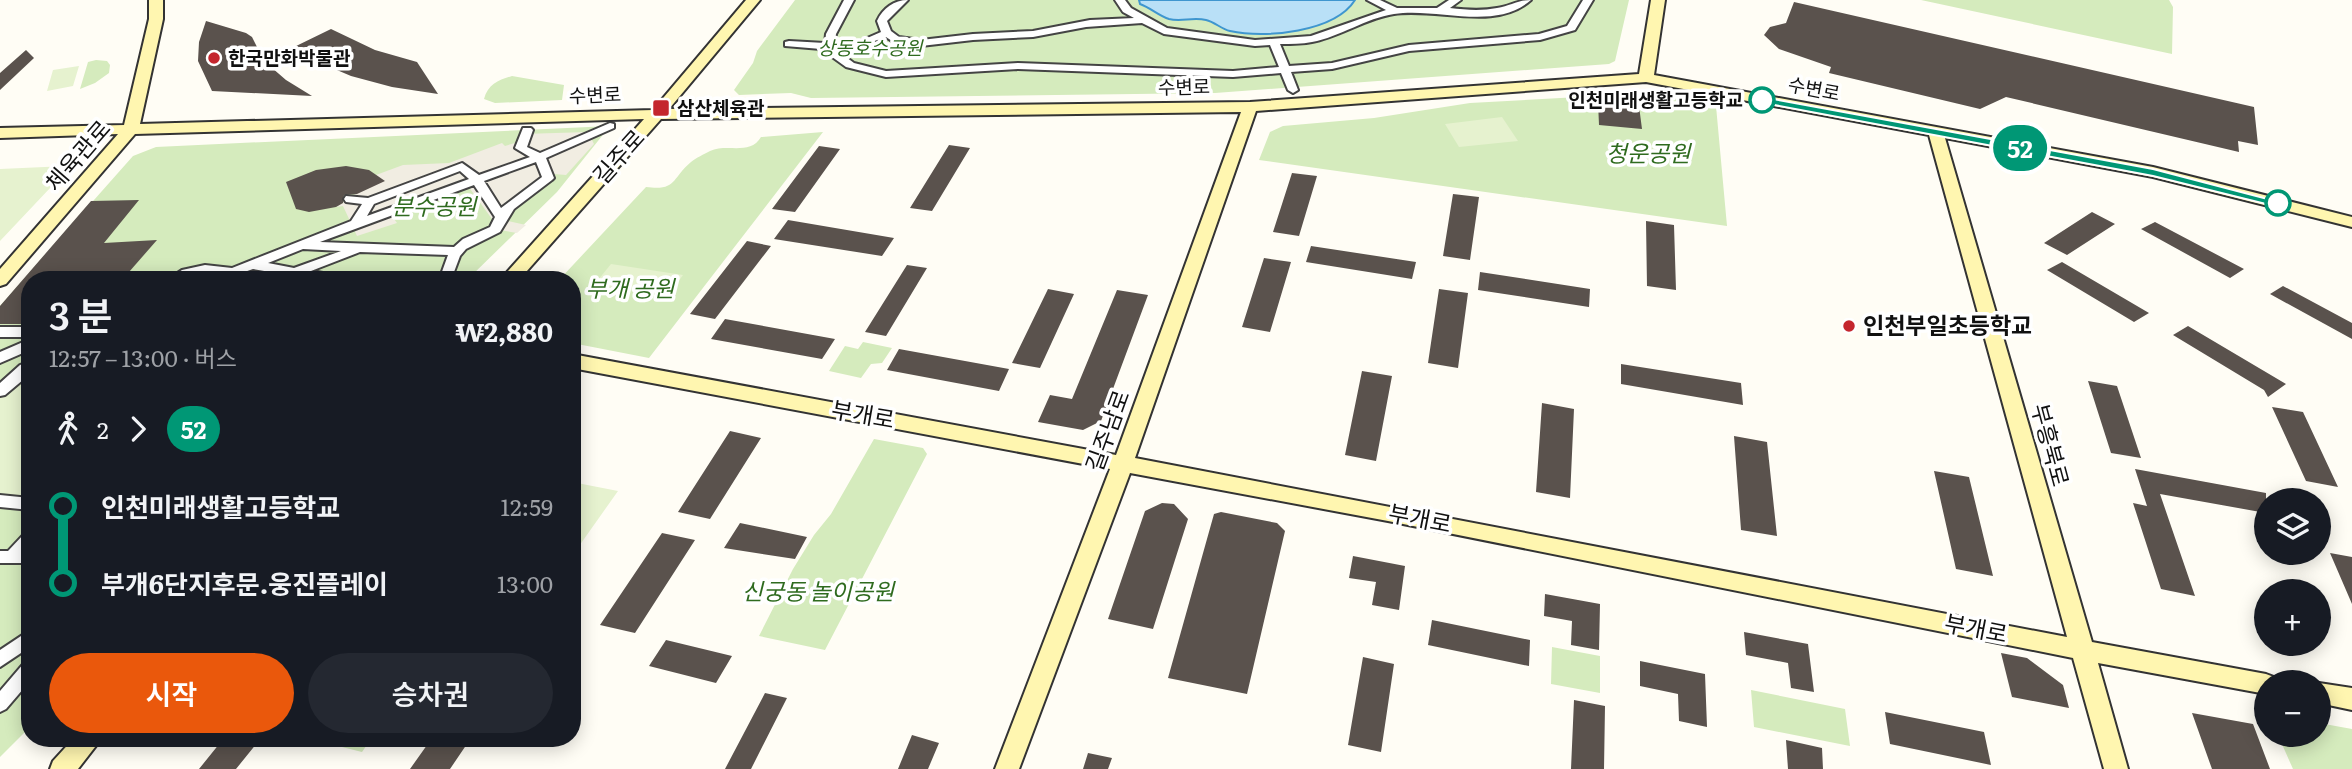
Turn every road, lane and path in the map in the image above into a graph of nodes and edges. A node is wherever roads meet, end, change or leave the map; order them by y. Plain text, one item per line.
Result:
1 (156, 0) edge
2 (752, 0) edge
3 (849, 0) edge
4 (903, 0) edge
5 (1120, 0) edge
6 (1372, 0) edge
7 (1456, 0) edge
8 (1526, 0) edge
9 (1588, 0) edge
10 (1658, 0) edge
11 (1441, 10) junction
12 (1395, 11) junction
13 (1143, 19) junction
14 (887, 33) junction
15 (863, 42) dead end
16 (1274, 42) junction
17 (789, 44) dead end
18 (829, 48) junction
19 (1285, 70) junction
20 (1646, 78) junction
21 (1293, 90) dead end
22 (1250, 107) junction
23 (657, 114) junction
24 (610, 126) dead end
25 (131, 129) junction
26 (527, 130) dead end
27 (0, 133) edge
28 (1936, 133) junction
29 (540, 157) junction
30 (477, 180) junction
31 (350, 199) dead end
32 (369, 202) junction
33 (502, 217) junction
34 (2352, 222) edge
35 (356, 224) junction
36 (489, 235) junction
37 (509, 237) dead end
38 (299, 246) junction
39 (362, 248) junction
40 (456, 251) junction
41 (250, 264) junction
42 (193, 271) edge
43 (224, 271) edge
44 (235, 271) edge
45 (289, 271) edge
46 (298, 271) edge
47 (448, 271) edge
48 (517, 271) edge
49 (0, 280) edge
50 (0, 332) edge
51 (21, 332) edge
52 (21, 348) edge
53 (0, 358) edge
54 (581, 363) edge
55 (21, 373) edge
56 (0, 391) edge
57 (1123, 464) junction
58 (0, 502) edge
59 (21, 503) edge
60 (21, 545) edge
61 (6, 557) edge
62 (21, 644) edge
63 (2081, 650) junction
64 (0, 660) edge
65 (21, 679) edge
66 (2254, 682) edge
67 (2331, 695) edge
68 (2352, 699) edge
69 (0, 704) edge
70 (82, 747) edge
71 (62, 769) edge
72 (1007, 769) edge
73 (2116, 769) edge

1 - 25 street, 체육관로
2 - 23 street, 길주로
3 - 18 street
4 - 14 street
5 - 13 street
6 - 12 street
7 - 11 street
8 - 11 street
9 - 19 street
10 - 20 street
11 - 12 street
12 - 16 street
13 - 14 street
13 - 16 street
14 - 15 street
16 - 19 street
17 - 18 street
18 - 19 street
19 - 21 street
20 - 22 street, 수변로
20 - 28 street, 수변로
22 - 23 street, 수변로
22 - 57 street, 길주남로
23 - 25 street, 수변로
23 - 48 street, 길주로
24 - 29 street
25 - 27 street, 수변로
25 - 49 street, 체육관로
26 - 29 street
28 - 34 street, 수변로
28 - 63 street, 부흥북로
29 - 30 street
29 - 33 street
30 - 32 street
30 - 33 street
30 - 35 street
31 - 32 street
32 - 35 street
33 - 36 street
35 - 38 street
36 - 37 street
36 - 40 street
38 - 39 street
38 - 41 street
39 - 40 street
39 - 46 street
40 - 47 street
41 - 44 street
41 - 45 street
42 - 43 street
50 - 51 street
52 - 53 street
54 - 57 street, 부개로
55 - 56 street
57 - 63 street, 부개로
57 - 72 street, 길주남로
58 - 59 street
60 - 61 street
62 - 64 street
63 - 66 street, 부개로
63 - 73 street, 부흥북로
65 - 69 street
67 - 68 street
70 - 71 street

